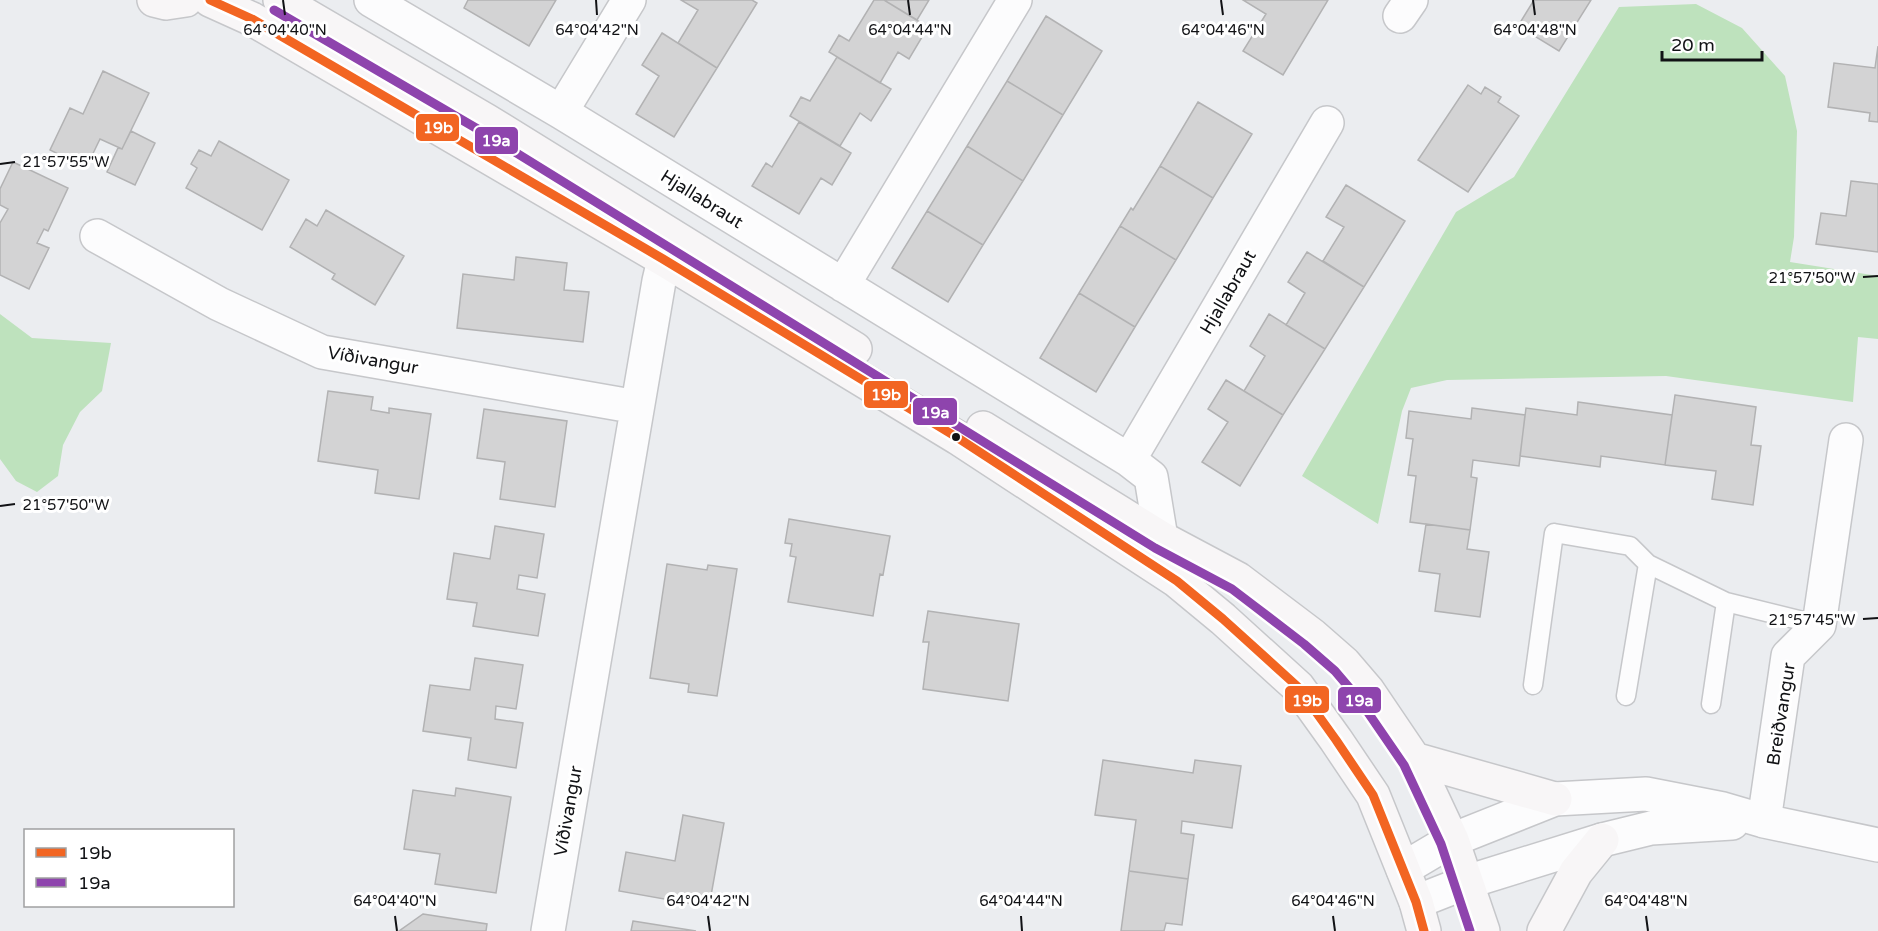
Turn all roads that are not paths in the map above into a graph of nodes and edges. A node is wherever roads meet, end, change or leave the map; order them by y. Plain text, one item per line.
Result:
1 (154, 0) edge
2 (186, 0) edge
3 (210, 0) edge
4 (371, 0) edge
5 (629, 0) edge
6 (1015, 0) edge
7 (295, 2) edge
8 (561, 112) junction
9 (1327, 123) dead end
10 (97, 236) dead end
11 (666, 247) junction
12 (843, 285) junction
13 (637, 407) junction
14 (1846, 440) dead end
15 (1129, 460) junction
16 (1161, 538) junction
17 (1648, 564) junction
18 (1726, 602) junction
19 (1820, 626) junction
20 (1533, 685) dead end
21 (1626, 696) dead end
22 (1711, 704) dead end
23 (1414, 759) junction
24 (1555, 799) junction
25 (1764, 821) junction
26 (1452, 840) junction
27 (1602, 840) junction
28 (1878, 845) edge
29 (1403, 869) junction
30 (1467, 882) junction
31 (1420, 917) edge
32 (548, 931) edge
33 (1483, 931) edge
34 (1544, 931) edge

1 - 2 main road
3 - 11 main road
4 - 8 street, Hjallabraut
5 - 8 street
6 - 12 street
7 - 11 main road
8 - 12 street, Hjallabraut
9 - 15 street, Hjallabraut
10 - 13 street, Víðivangur
11 - 13 street, Víðivangur
11 - 16 main road
11 - 29 main road
12 - 15 street, Hjallabraut
13 - 32 street, Víðivangur
14 - 19 street
15 - 16 street, Hjallabraut
16 - 23 main road
17 - 18 lane
17 - 20 lane
17 - 21 lane
18 - 19 lane
18 - 22 lane
19 - 25 street, Breiðvangur
23 - 24 main road
23 - 26 main road
24 - 25 street
24 - 26 street
25 - 27 street
25 - 28 street
26 - 29 street
26 - 30 main road
27 - 30 street
27 - 34 main road
29 - 31 main road
30 - 31 street
30 - 33 main road

